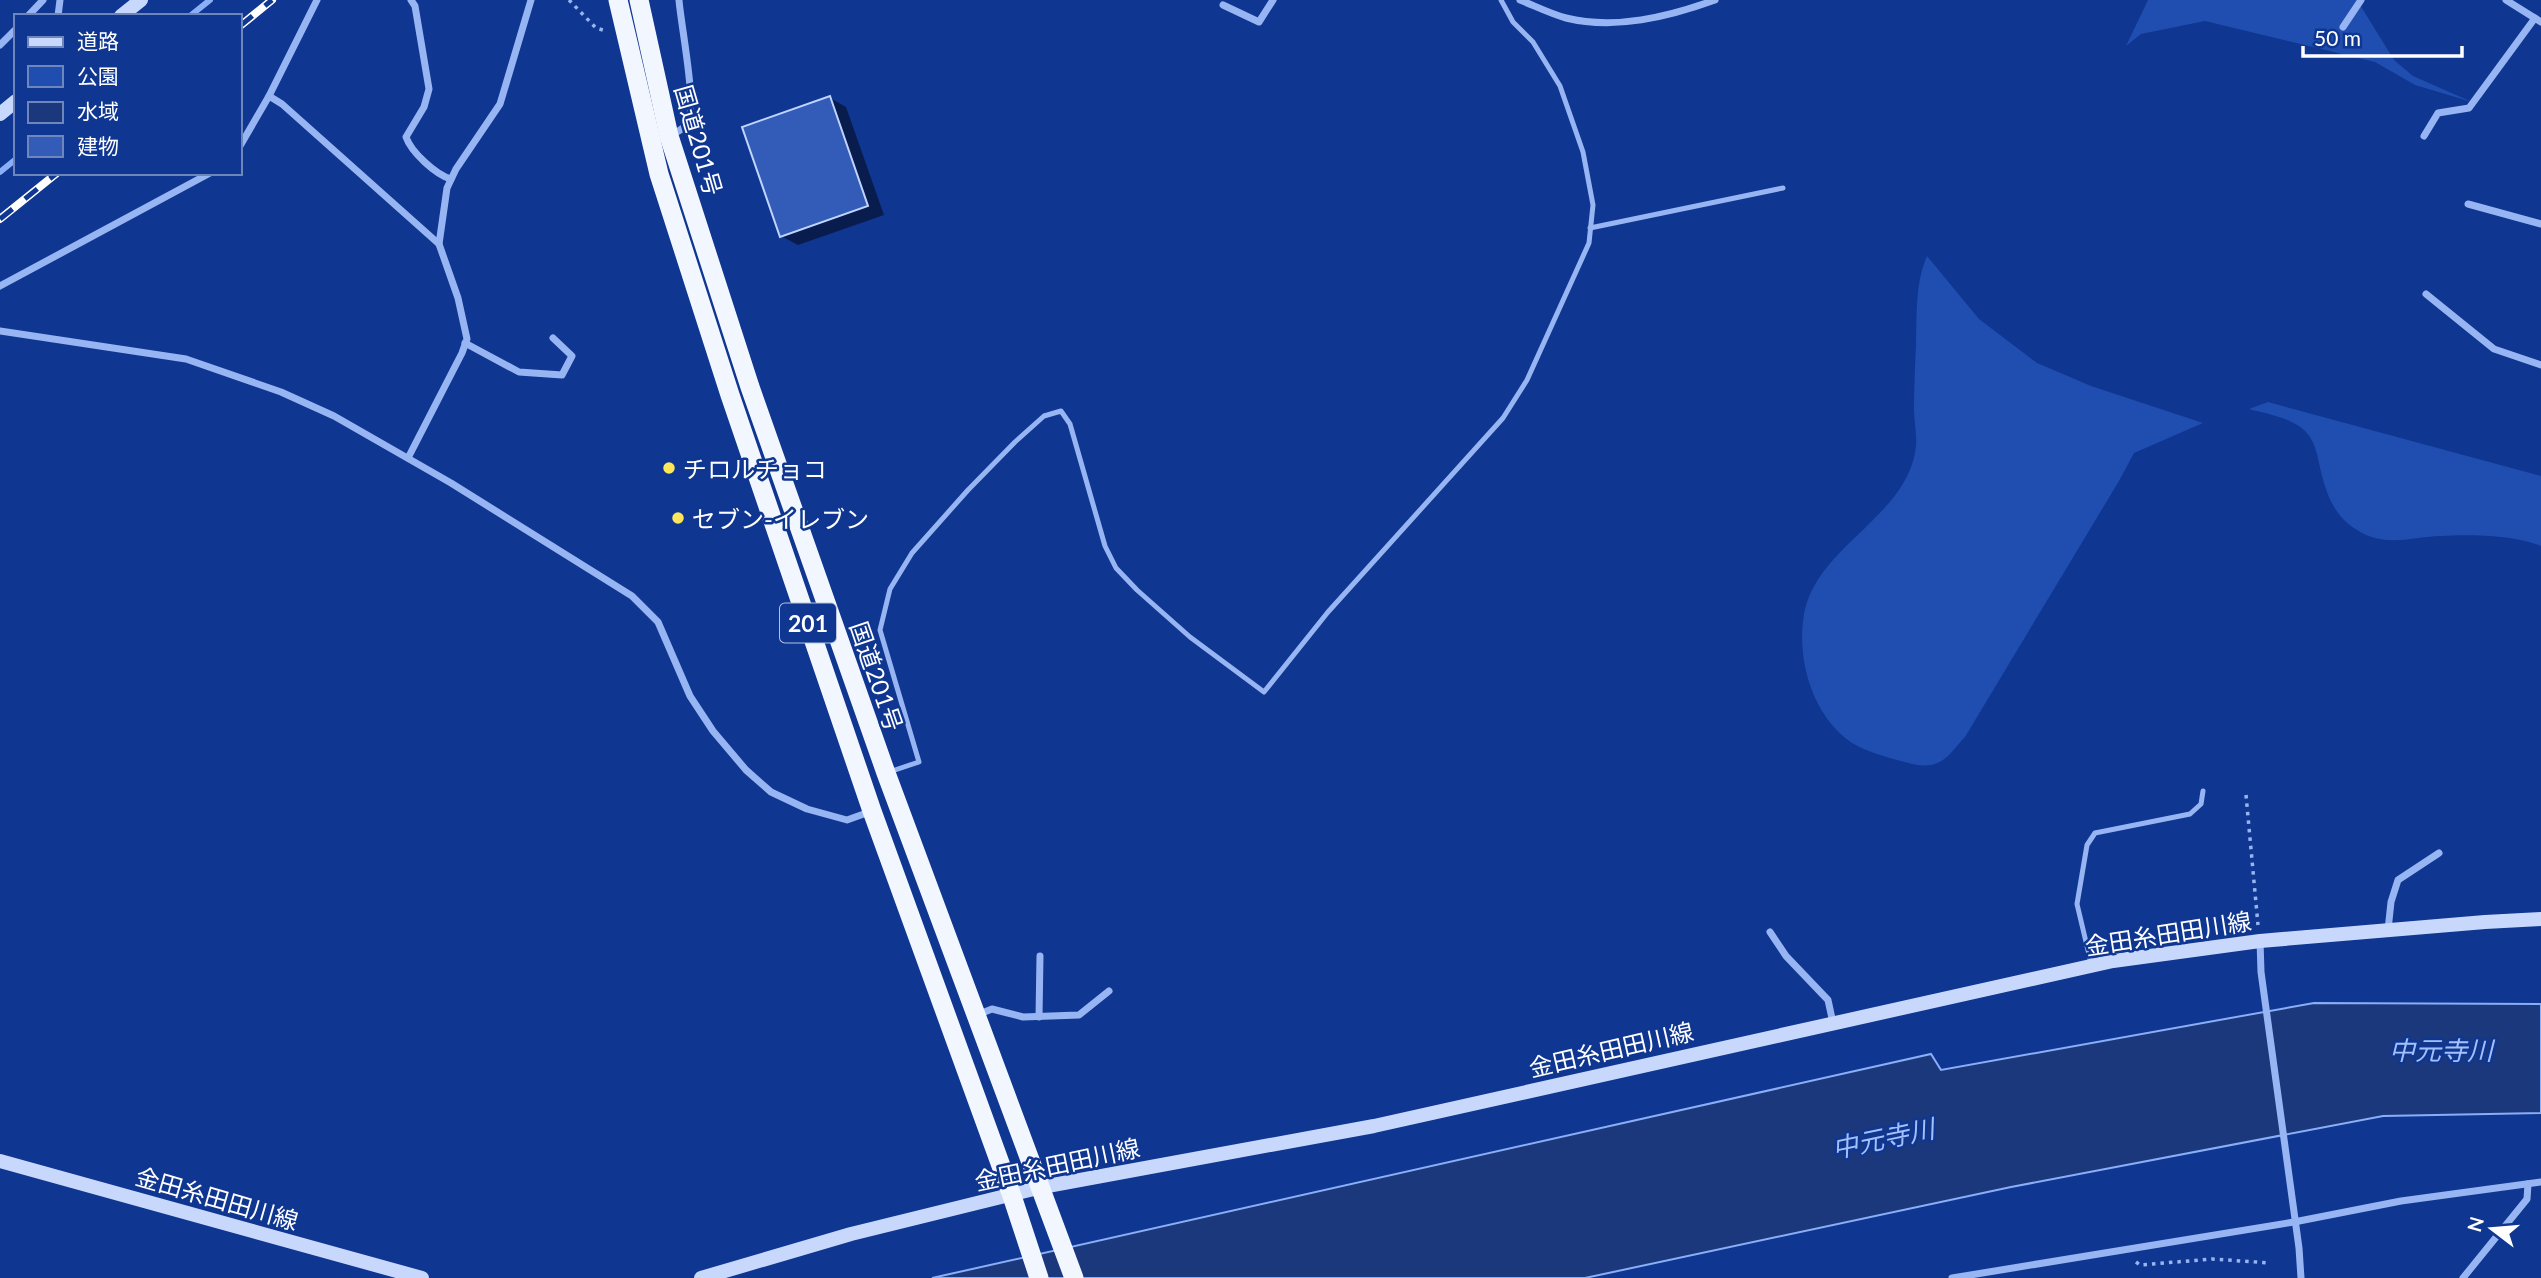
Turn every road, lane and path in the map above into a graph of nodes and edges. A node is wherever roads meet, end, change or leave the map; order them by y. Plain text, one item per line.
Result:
1 (43, 0) edge
2 (141, 0) edge
3 (317, 0) edge
4 (411, 0) edge
5 (531, 0) edge
6 (569, 0) edge
7 (618, 0) edge
8 (639, 0) edge
9 (679, 0) edge
10 (1273, 0) edge
11 (1500, 0) edge
12 (1520, 0) edge
13 (1715, 0) edge
14 (2361, 0) edge
15 (2506, 0) edge
16 (1223, 5) dead end
17 (30, 14) edge
18 (124, 14) edge
19 (2538, 20) edge
20 (2343, 27) dead end
21 (14, 31) edge
22 (627, 38) junction
23 (0, 45) edge
24 (270, 96) junction
25 (14, 103) edge
26 (0, 114) edge
27 (669, 136) junction
28 (2424, 136) dead end
29 (242, 143) edge
30 (206, 175) edge
31 (451, 179) junction
32 (1783, 188) dead end
33 (2468, 204) dead end
34 (2541, 224) edge
35 (1590, 228) junction
36 (439, 244) junction
37 (0, 286) edge
38 (2426, 294) dead end
39 (0, 331) edge
40 (553, 338) dead end
41 (465, 343) junction
42 (2541, 365) edge
43 (408, 458) junction
44 (886, 774) junction
45 (2203, 791) dead end
46 (2246, 795) dead end
47 (872, 811) junction
48 (2440, 853) dead end
49 (2541, 919) edge
50 (2388, 930) junction
51 (1770, 932) dead end
52 (2260, 942) junction
53 (1040, 956) dead end
54 (2092, 966) junction
55 (1109, 991) dead end
56 (976, 1015) junction
57 (1039, 1017) junction
58 (1833, 1023) junction
59 (0, 1161) edge
60 (2541, 1182) edge
61 (2528, 1184) junction
62 (1042, 1187) junction
63 (1012, 1196) junction
64 (2294, 1222) junction
65 (2121, 1250) junction
66 (2270, 1263) dead end
67 (422, 1278) edge
68 (701, 1278) edge
69 (1039, 1278) edge
70 (1074, 1278) edge
71 (1952, 1278) edge
72 (2301, 1278) edge
73 (2463, 1278) edge

1 - 17 street
2 - 18 main road
3 - 24 street
4 - 31 street
5 - 31 street
6 - 22 path
7 - 22 highway, 国道201号 / 201
8 - 27 highway, 国道201号 / 201
9 - 27 street
10 - 16 street
11 - 35 lane
12 - 13 street
14 - 20 street
15 - 19 street
19 - 28 street
21 - 23 street
22 - 47 highway, 国道201号 / 201
24 - 29 street
24 - 36 street
25 - 26 main road
27 - 44 highway, 国道201号 / 201
30 - 37 street
31 - 36 street
32 - 35 lane
33 - 34 street
35 - 44 lane
36 - 41 street
38 - 42 street
39 - 43 street
40 - 41 street
41 - 43 street
43 - 47 street
44 - 56 highway, 国道201号 / 201
45 - 54 lane
46 - 52 path
47 - 63 highway, 国道201号 / 201
48 - 50 street
49 - 50 main road, 金田糸田田川線
50 - 52 main road, 金田糸田田川線
51 - 58 street
52 - 54 main road, 金田糸田田川線
52 - 64 street
53 - 57 street
54 - 58 main road, 金田糸田田川線
55 - 57 street
56 - 57 street
56 - 62 highway, 国道201号 / 201
58 - 62 main road, 金田糸田田川線
59 - 67 main road, 金田糸田田川線
60 - 61 street
61 - 64 street
61 - 73 street
62 - 63 main road, 金田糸田田川線
62 - 70 highway, 国道201号 / 201
63 - 68 main road, 金田糸田田川線
63 - 69 highway, 国道201号 / 201
64 - 65 street
64 - 72 street
65 - 66 path
65 - 71 street

